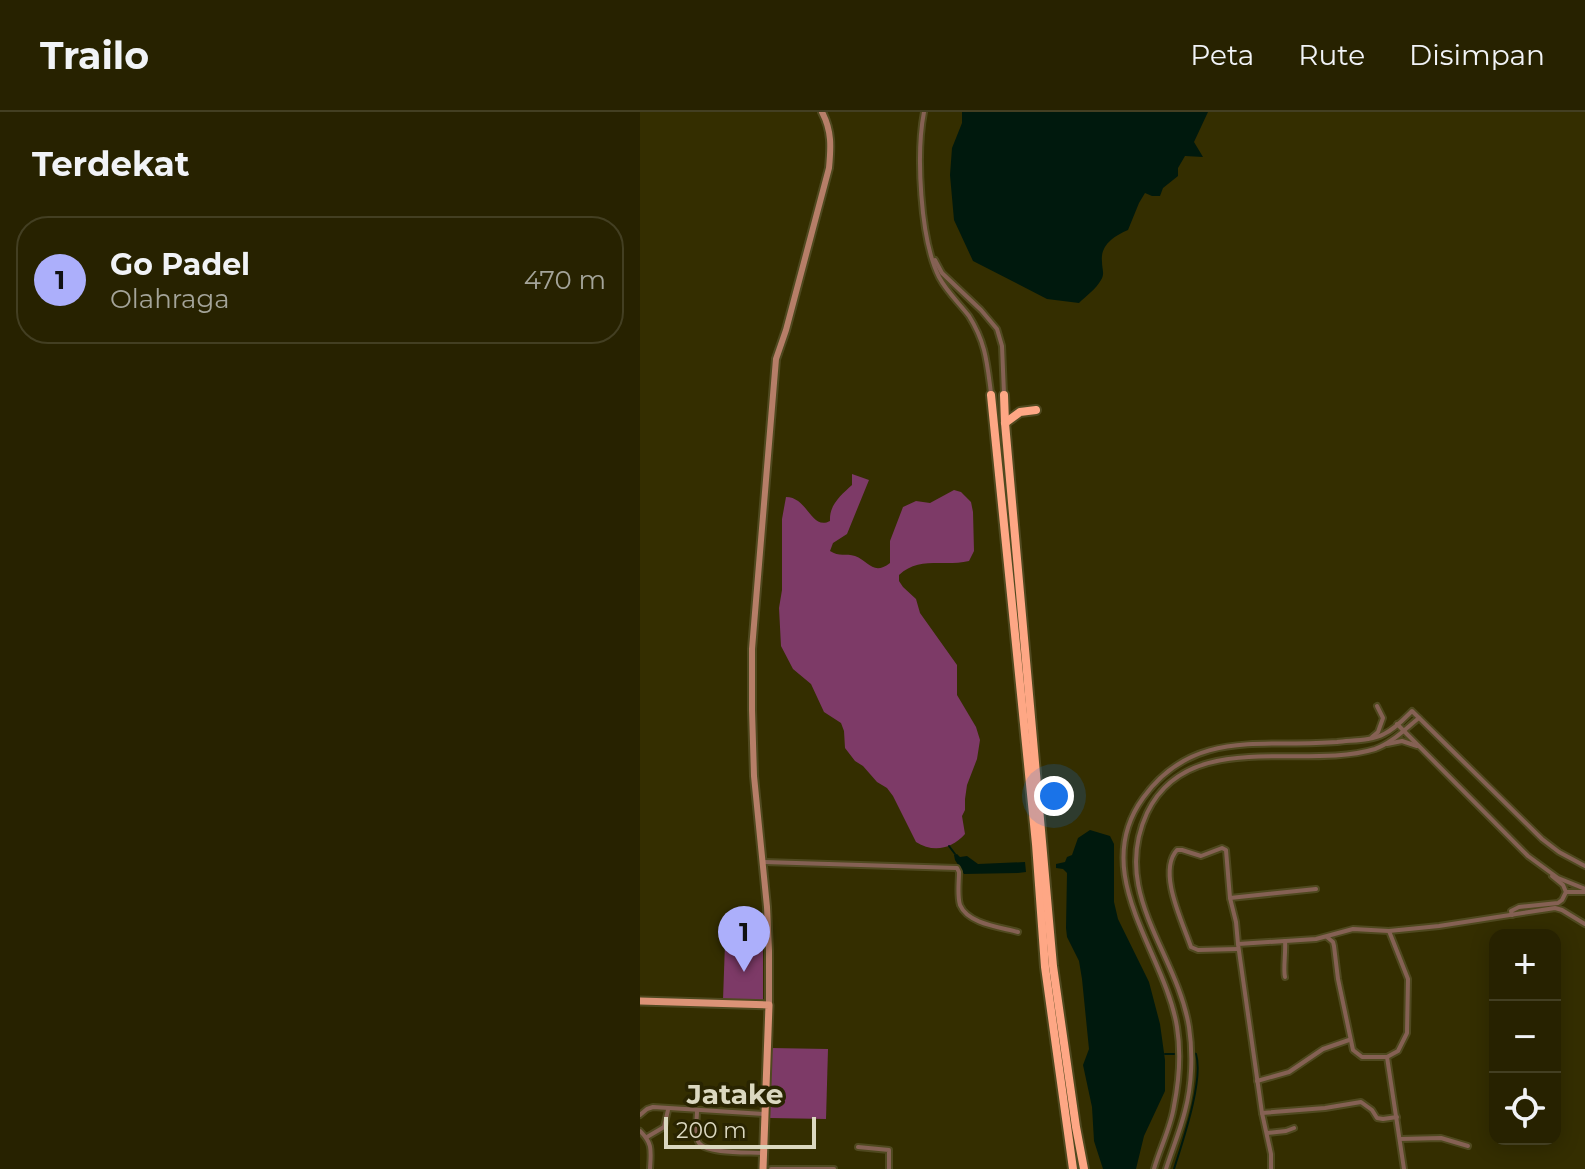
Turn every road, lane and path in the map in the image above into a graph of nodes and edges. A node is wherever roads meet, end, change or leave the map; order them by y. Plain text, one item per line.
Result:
1 (924, 112) edge
2 (823, 113) edge
3 (927, 239) junction
4 (991, 395) joint
5 (1004, 395) joint
6 (1036, 410) dead end
7 (1005, 423) junction
8 (1377, 706) dead end
9 (1419, 718) junction
10 (1397, 724) junction
11 (1404, 730) junction
12 (1370, 738) junction
13 (1386, 744) junction
14 (1423, 749) junction
15 (763, 862) junction
16 (1585, 866) edge
17 (1547, 870) junction
18 (1316, 889) dead end
19 (1585, 890) edge
20 (1566, 892) junction
21 (1141, 893) junction
22 (1130, 895) junction
23 (1230, 898) junction
24 (1512, 915) junction
25 (1585, 924) edge
26 (1389, 931) junction
27 (1018, 932) dead end
28 (1323, 937) junction
29 (1285, 941) junction
30 (1238, 946) junction
31 (1285, 977) dead end
32 (640, 1001) edge
33 (769, 1005) junction
34 (1349, 1040) junction
35 (1387, 1057) junction
36 (1257, 1081) junction
37 (668, 1109) junction
38 (697, 1111) junction
39 (1262, 1113) junction
40 (765, 1114) junction
41 (640, 1115) edge
42 (1397, 1117) junction
43 (1294, 1128) dead end
44 (640, 1131) edge
45 (1267, 1133) junction
46 (647, 1137) junction
47 (1400, 1139) junction
48 (1468, 1146) dead end
49 (858, 1147) dead end
50 (763, 1153) junction
51 (650, 1169) edge
52 (763, 1169) edge
53 (771, 1169) edge
54 (834, 1169) edge
55 (889, 1169) edge
56 (1073, 1169) edge
57 (1084, 1169) edge
58 (1154, 1169) edge
59 (1166, 1169) edge
60 (1271, 1169) edge
61 (1404, 1169) edge

1 - 3 street
2 - 15 main road
3 - 4 street
3 - 5 street
4 - 56 highway
5 - 7 highway
6 - 7 highway
7 - 57 highway
8 - 12 street
9 - 10 street
9 - 11 street
9 - 16 street
10 - 11 street
10 - 12 street
11 - 13 street
11 - 14 street
12 - 22 street
13 - 14 street
13 - 21 street
14 - 17 street
15 - 27 street
15 - 33 main road
17 - 19 street
17 - 20 street
18 - 23 street
19 - 20 street
20 - 24 street
21 - 22 street
21 - 59 street
22 - 58 street
23 - 30 street
23 - 30 street
24 - 25 street
24 - 26 street
26 - 28 street
26 - 35 street
28 - 29 street
28 - 34 street
29 - 30 street
29 - 31 street
30 - 36 street
32 - 33 main road
33 - 40 main road
34 - 35 street
34 - 36 street
35 - 42 street
36 - 39 street
37 - 38 street
37 - 41 street
37 - 46 street
38 - 40 street
38 - 50 street
39 - 42 street
39 - 45 street
40 - 50 main road
42 - 47 street
43 - 45 street
44 - 46 street
45 - 60 street
46 - 51 street
47 - 48 street
47 - 61 street
49 - 55 street
50 - 52 main road
53 - 54 street

